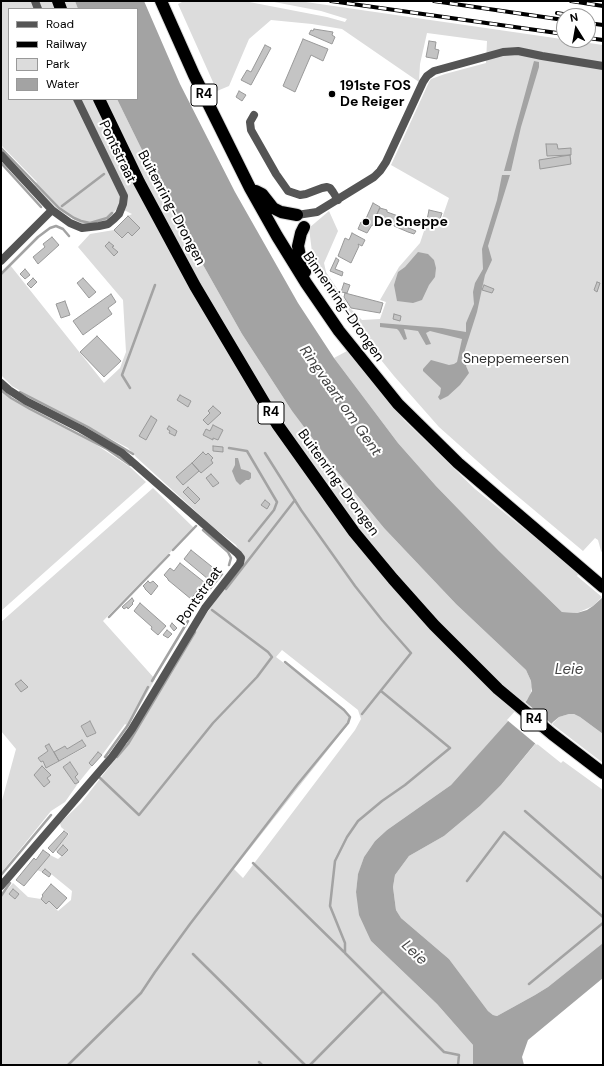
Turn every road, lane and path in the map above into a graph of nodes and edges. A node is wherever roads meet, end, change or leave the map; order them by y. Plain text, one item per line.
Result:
1 (161, 1) edge
2 (603, 66) edge
3 (77, 100) edge
4 (100, 100) edge
5 (254, 115) dead end
6 (1, 155) edge
7 (250, 188) junction
8 (338, 200) junction
9 (52, 210) junction
10 (317, 212) junction
11 (297, 215) joint
12 (304, 227) joint
13 (1, 261) edge
14 (306, 283) junction
15 (1, 383) edge
16 (603, 587) edge
17 (603, 773) edge
18 (1, 886) edge

1 - 7 highway, Binnenring-Drongen / R4
2 - 8 street
3 - 9 street, Pontstraat
4 - 17 highway, Buitenring-Drongen / R4
5 - 8 street
6 - 9 street, Pontstraat
7 - 11 highway
7 - 14 highway, Binnenring-Drongen / R4
8 - 10 street
9 - 13 street
10 - 11 street
10 - 12 street
12 - 14 highway
14 - 16 highway, Binnenring-Drongen / R4
15 - 18 street, Pontstraat

